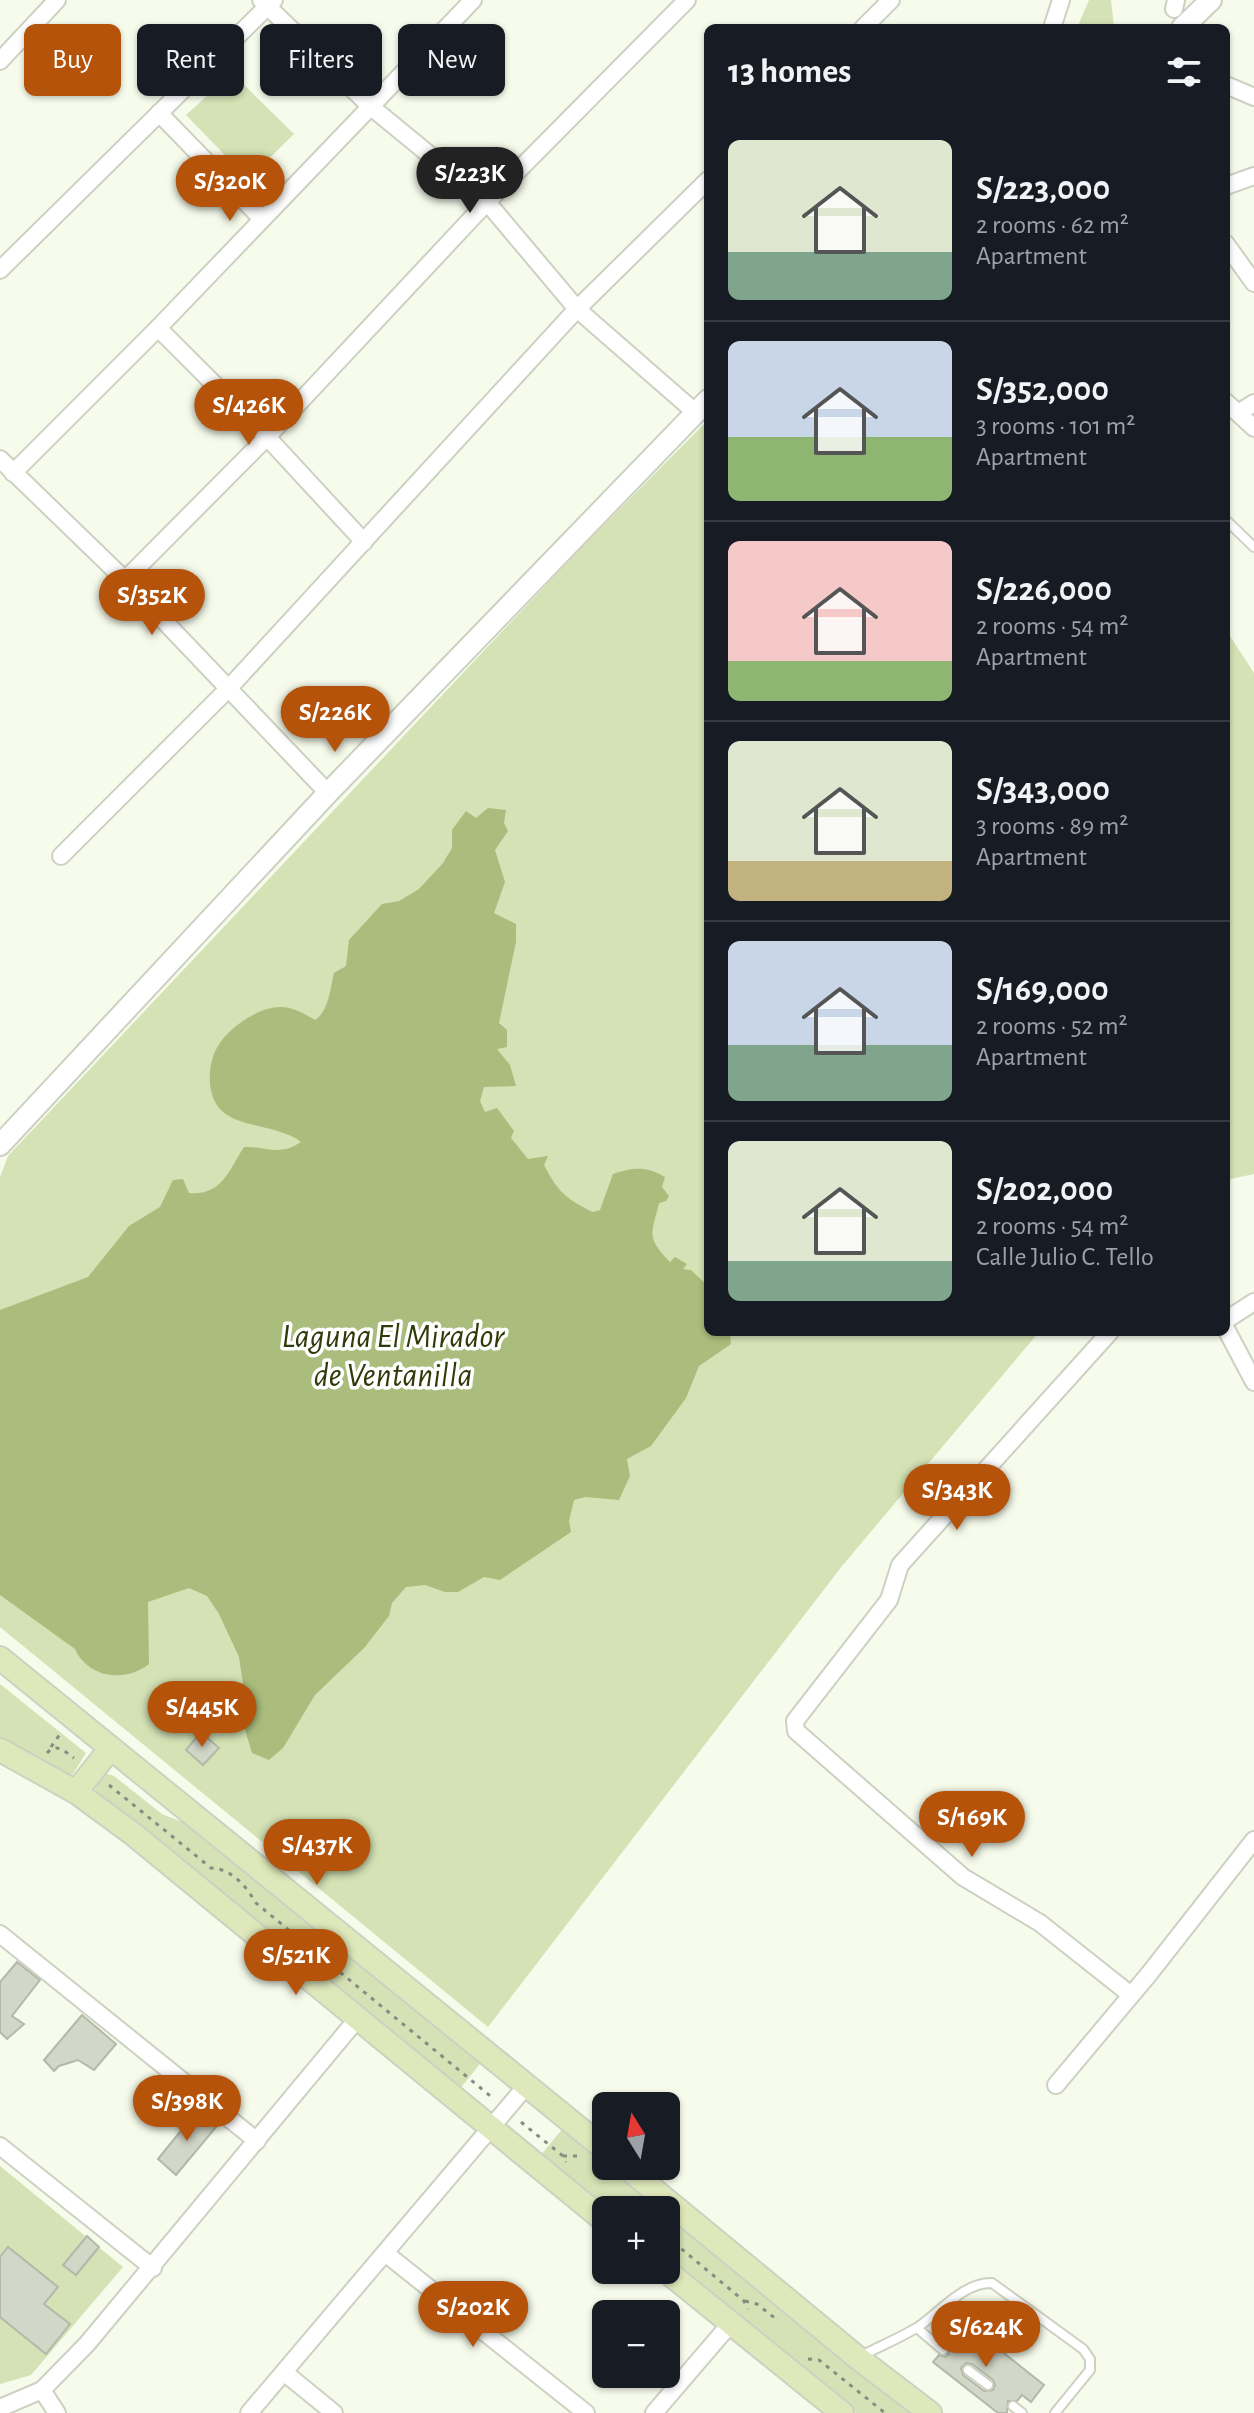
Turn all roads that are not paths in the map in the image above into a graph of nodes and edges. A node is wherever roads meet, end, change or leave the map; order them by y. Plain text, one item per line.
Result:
1 (57, 0) edge
2 (473, 0) edge
3 (687, 0) edge
4 (891, 0) edge
5 (1061, 0) edge
6 (1211, 0) edge
7 (267, 2) edge
8 (1177, 12) edge
9 (867, 24) edge
10 (1053, 24) edge
11 (0, 61) edge
12 (1230, 87) edge
13 (1254, 97) edge
14 (370, 106) junction
15 (159, 113) junction
16 (1254, 176) edge
17 (704, 184) edge
18 (1230, 185) edge
19 (487, 202) junction
20 (262, 219) junction
21 (1230, 250) edge
22 (0, 270) edge
23 (1254, 283) edge
24 (577, 309) junction
25 (158, 328) junction
26 (1254, 403) edge
27 (701, 406) edge
28 (1232, 408) edge
29 (1254, 428) edge
30 (267, 437) junction
31 (0, 459) edge
32 (13, 473) junction
33 (1230, 524) edge
34 (364, 542) junction
35 (1254, 547) edge
36 (125, 580) junction
37 (228, 689) junction
38 (328, 793) junction
39 (61, 856) dead end
40 (0, 1145) edge
41 (1254, 1302) edge
42 (1230, 1317) edge
43 (1106, 1336) edge
44 (1230, 1336) edge
45 (1254, 1382) edge
46 (0, 1658) edge
47 (110, 1749) junction
48 (0, 1750) edge
49 (76, 1792) junction
50 (1254, 1840) edge
51 (0, 1934) edge
52 (1131, 1995) junction
53 (358, 2018) junction
54 (527, 2085) junction
55 (1056, 2085) dead end
56 (490, 2128) junction
57 (592, 2138) edge
58 (257, 2141) junction
59 (0, 2146) edge
60 (642, 2180) edge
61 (592, 2211) edge
62 (385, 2253) junction
63 (153, 2268) junction
64 (680, 2280) edge
65 (742, 2320) junction
66 (917, 2328) junction
67 (943, 2350) dead end
68 (858, 2358) junction
69 (968, 2370) dead end
70 (285, 2373) junction
71 (988, 2385) dead end
72 (42, 2390) junction
73 (819, 2406) edge
74 (1013, 2406) dead end
75 (0, 2408) edge
76 (57, 2413) edge
77 (249, 2413) edge
78 (334, 2413) edge
79 (586, 2413) edge
80 (654, 2413) edge
81 (842, 2413) edge
82 (930, 2413) edge
83 (1022, 2413) edge
84 (1055, 2413) edge

1 - 11 street
2 - 14 street
3 - 19 street
4 - 9 street
5 - 10 street
6 - 8 street
7 - 14 street
7 - 15 street
12 - 13 street
14 - 19 street
14 - 20 street
15 - 20 street
15 - 22 street
16 - 18 street
17 - 24 street
19 - 24 street
19 - 30 street
20 - 25 street
21 - 23 street
24 - 27 street
24 - 34 street
25 - 30 street
25 - 32 street
26 - 28 street
27 - 38 street
28 - 29 street
30 - 34 street
30 - 36 street
31 - 32 street
32 - 36 street
33 - 35 lane
34 - 37 street
36 - 37 street
37 - 38 street
37 - 39 street
38 - 40 street
41 - 42 street
43 - 52 street
44 - 45 street
46 - 47 main road
47 - 49 main road
47 - 54 main road
48 - 49 main road
49 - 53 main road
50 - 52 street
51 - 58 street
52 - 55 street
53 - 56 main road
53 - 58 street
54 - 56 street
54 - 57 main road
56 - 61 main road
56 - 62 street
58 - 63 street
59 - 63 street
60 - 68 main road
62 - 70 street
62 - 79 street
63 - 72 street
64 - 65 main road
65 - 73 main road
65 - 80 street
66 - 67 lane
66 - 68 lane
66 - 84 lane
68 - 82 main road
69 - 71 lane
70 - 77 street
70 - 78 street
72 - 75 street
72 - 76 street
73 - 81 main road
74 - 83 lane

